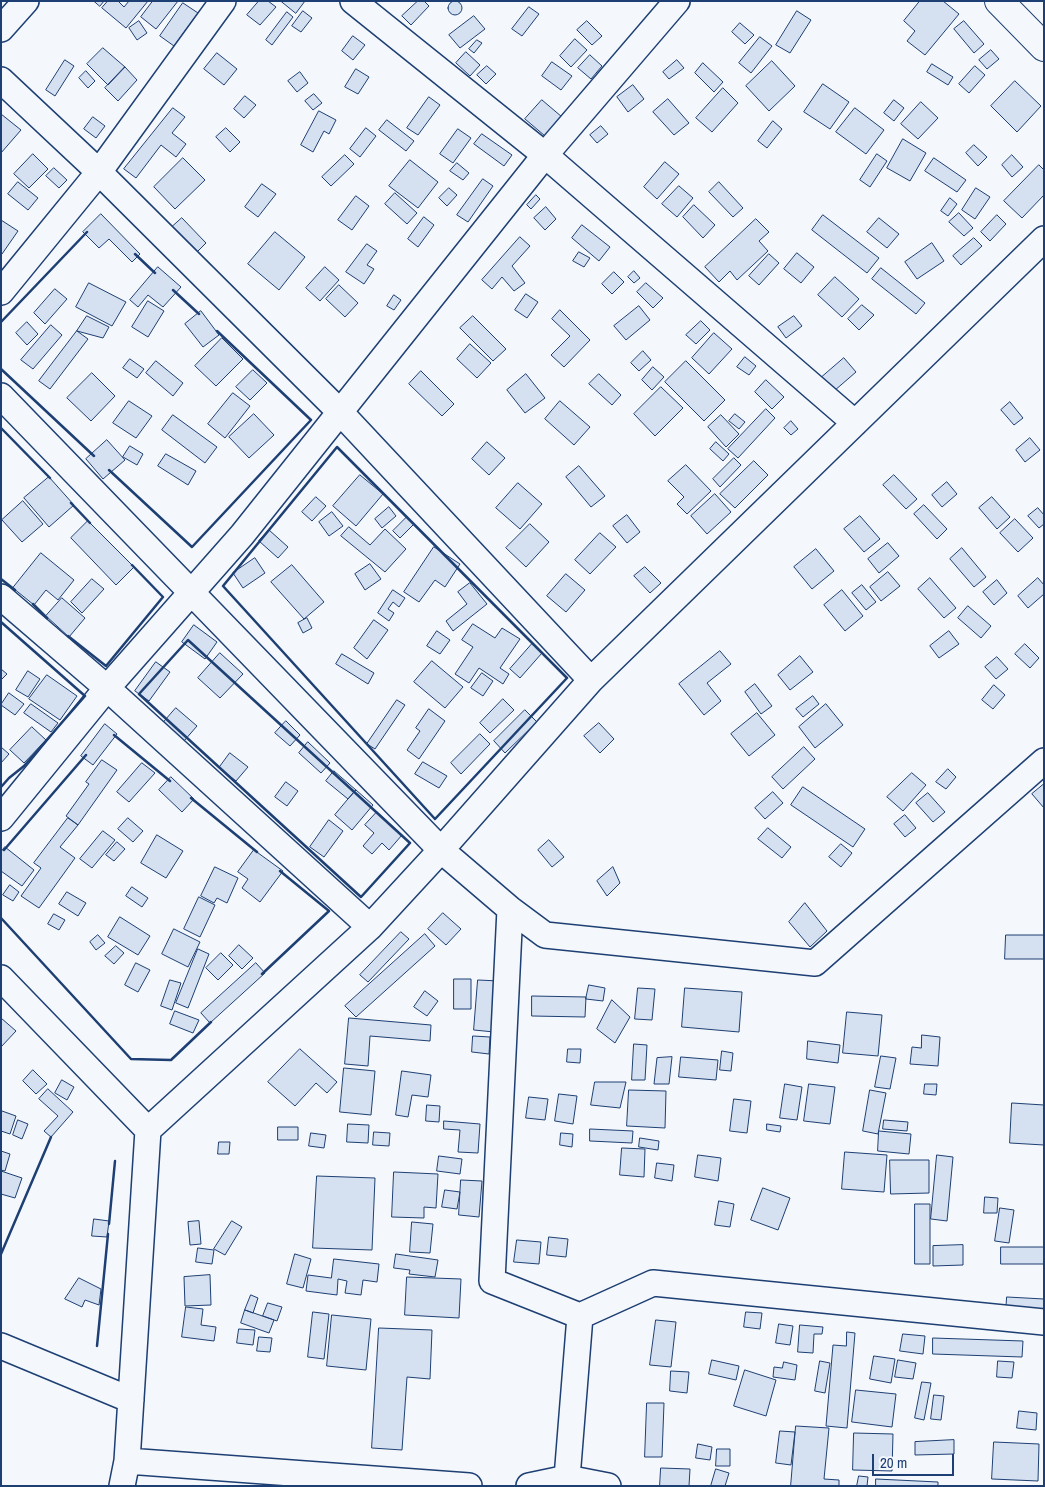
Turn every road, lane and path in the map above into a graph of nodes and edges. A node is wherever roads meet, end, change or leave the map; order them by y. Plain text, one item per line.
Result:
1 (26, 1) edge
2 (223, 1) edge
3 (354, 1) edge
4 (677, 1) edge
5 (999, 1) edge
6 (1, 29) edge
7 (1044, 46) edge
8 (1, 80) edge
9 (544, 156) junction
10 (99, 172) junction
11 (1044, 239) edge
12 (1, 292) edge
13 (1, 396) edge
14 (340, 412) junction
15 (854, 423) junction
16 (192, 591) junction
17 (1, 597) edge
18 (591, 680) junction
19 (107, 688) junction
20 (1044, 761) edge
21 (1, 818) edge
22 (442, 850) junction
23 (510, 909) junction
24 (370, 927) junction
25 (1, 978) edge
26 (148, 1130) junction
27 (580, 1316) junction
28 (1044, 1322) edge
29 (1, 1346) edge
30 (131, 1400) junction
31 (127, 1461) junction
32 (567, 1478) junction
33 (122, 1486) edge
34 (469, 1486) edge
35 (529, 1486) edge
36 (608, 1486) edge

1 - 6 street
2 - 10 street
3 - 9 street
4 - 9 street
5 - 7 street
8 - 10 street
9 - 14 street
9 - 15 street
10 - 12 street
10 - 14 street
11 - 15 street
13 - 16 street
14 - 16 street
14 - 18 street
15 - 18 street
16 - 19 street
16 - 22 street
17 - 19 street
18 - 22 street
19 - 21 street
19 - 24 street
20 - 23 street
22 - 23 street
22 - 24 street
23 - 27 street
24 - 26 street
25 - 26 street
26 - 30 street
27 - 28 street
27 - 32 street
29 - 30 street
30 - 31 street
31 - 33 street
31 - 34 street
32 - 35 street
32 - 36 street

